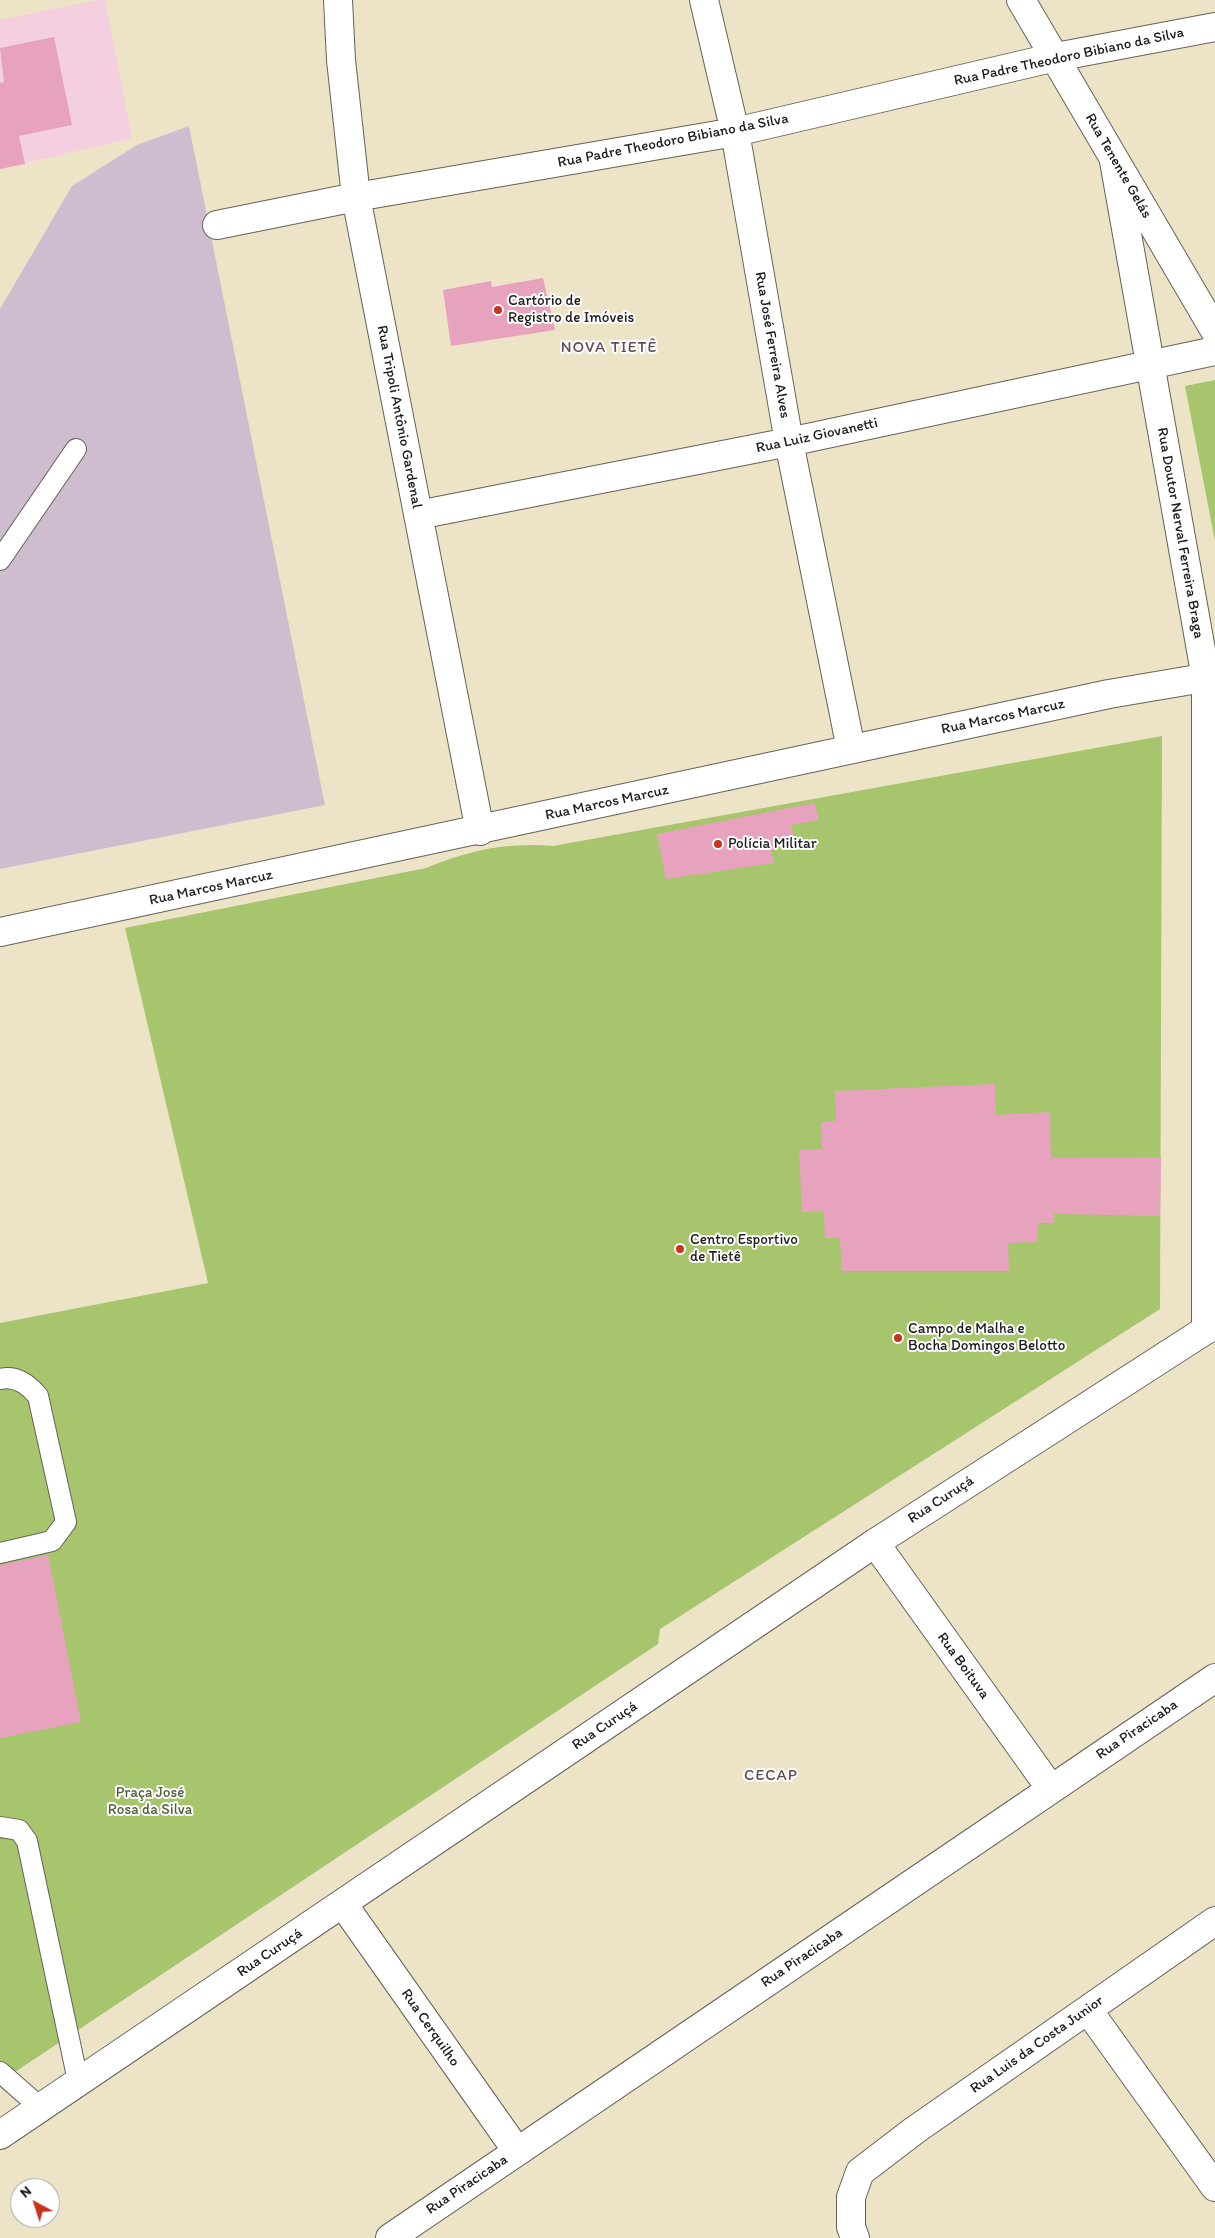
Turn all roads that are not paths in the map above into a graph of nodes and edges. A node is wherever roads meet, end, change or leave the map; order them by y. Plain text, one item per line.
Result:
1 (338, 0) edge
2 (704, 0) edge
3 (1021, 0) edge
4 (1215, 27) edge
5 (1056, 57) junction
6 (735, 132) junction
7 (1114, 161) junction
8 (356, 197) junction
9 (217, 225) dead end
10 (1215, 331) edge
11 (1215, 351) edge
12 (1151, 365) junction
13 (789, 442) junction
14 (76, 449) dead end
15 (418, 515) junction
16 (0, 560) edge
17 (1210, 677) edge
18 (851, 749) junction
19 (480, 831) junction
20 (0, 932) edge
21 (1211, 1327) edge
22 (0, 1379) edge
23 (875, 1543) junction
24 (0, 1553) edge
25 (1215, 1678) edge
26 (1051, 1789) junction
27 (0, 1827) edge
28 (343, 1904) junction
29 (1215, 1921) edge
30 (1088, 2010) junction
31 (0, 2072) edge
32 (78, 2081) junction
33 (41, 2108) junction
34 (0, 2135) edge
35 (517, 2151) junction
36 (1215, 2187) edge
37 (390, 2238) edge
38 (855, 2238) edge

1 - 8 street, Rua Tripoli Antônio Gardenal
2 - 6 street, Rua José Ferreira Alves
3 - 5 street, Rua Tenente Gelás
4 - 5 street, Rua Padre Theodoro Bibiano da Silva
5 - 6 street, Rua Padre Theodoro Bibiano da Silva
5 - 7 street, Rua Tenente Gelás
6 - 8 street, Rua Padre Theodoro Bibiano da Silva
6 - 13 street, Rua José Ferreira Alves
7 - 10 street, Rua Tenente Gelás
7 - 12 street, Rua Doutor Nerval Ferreira Braga
8 - 9 street, Rua Padre Theodoro Bibiano da Silva
8 - 15 street, Rua Tripoli Antônio Gardenal
11 - 12 street, Rua Luiz Giovanetti
12 - 13 street, Rua Luiz Giovanetti
12 - 17 street, Rua Doutor Nerval Ferreira Braga
13 - 15 street, Rua Luiz Giovanetti
13 - 18 street, Rua José Ferreira Alves
14 - 16 lane
15 - 19 street, Rua Tripoli Antônio Gardenal
17 - 18 street, Rua Marcos Marcuz
17 - 21 street, Rua Doutor Nerval Ferreira Braga
18 - 19 street, Rua Marcos Marcuz
19 - 20 street, Rua Marcos Marcuz
21 - 23 street, Rua Curuçá
22 - 24 lane
23 - 26 street, Rua Boituva
23 - 28 street, Rua Curuçá
25 - 26 street, Rua Piracicaba
26 - 35 street, Rua Piracicaba
27 - 32 lane
28 - 32 street, Rua Curuçá
28 - 35 street, Rua Cerquilho
29 - 30 street, Rua Luis da Costa Junior
30 - 36 street
30 - 38 street, Rua Luis da Costa Junior
31 - 33 lane
32 - 33 street, Rua Curuçá
33 - 34 street, Rua Curuçá
35 - 37 street, Rua Piracicaba

